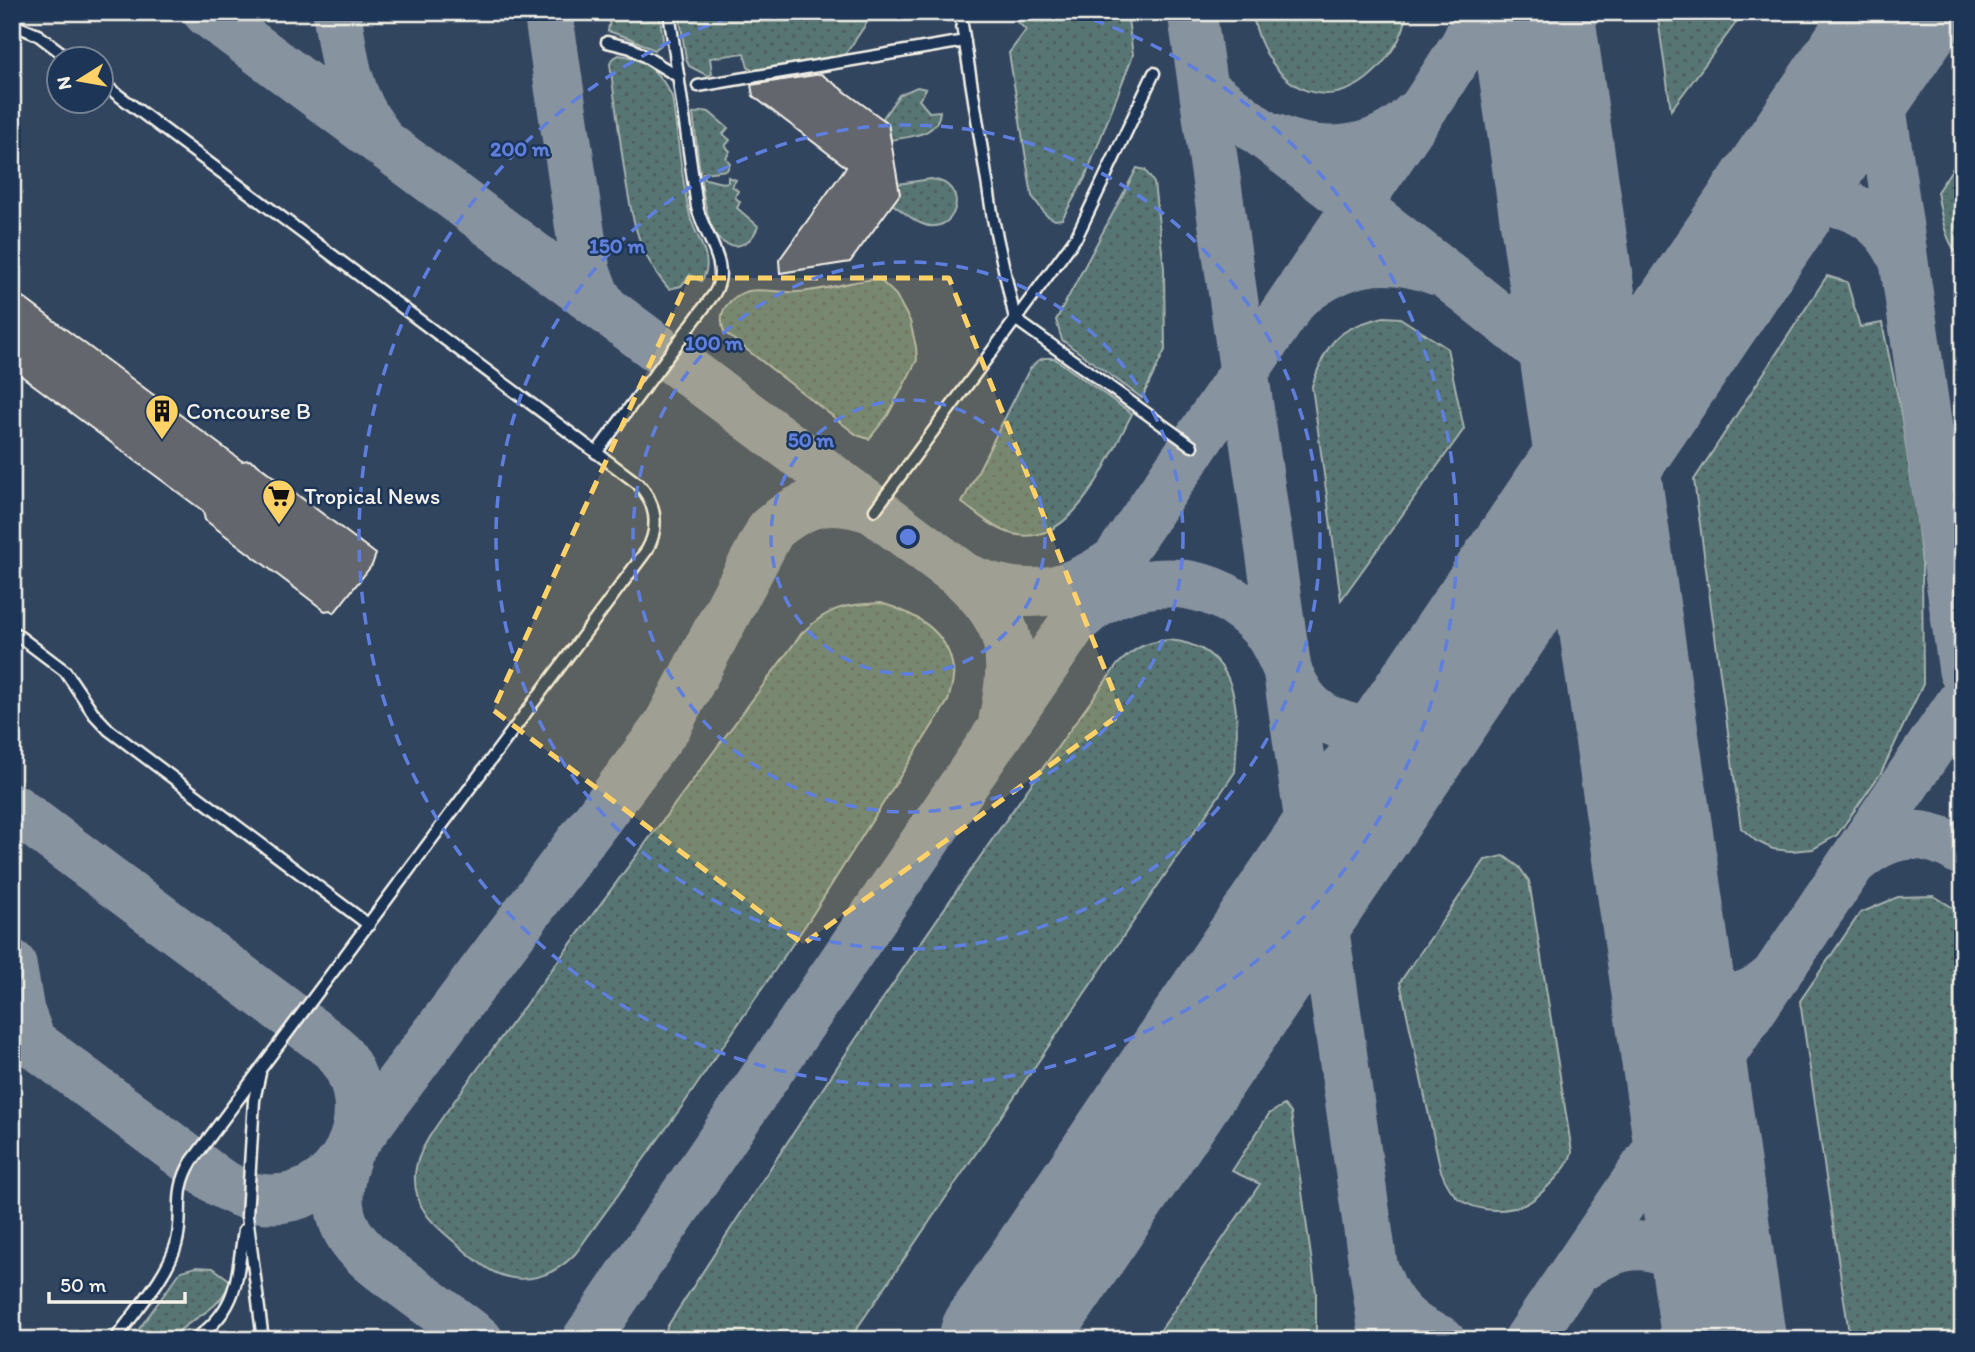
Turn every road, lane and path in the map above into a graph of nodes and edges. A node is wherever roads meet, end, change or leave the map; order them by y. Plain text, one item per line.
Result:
1 (669, 12) edge
2 (960, 12) edge
3 (12, 24) edge
4 (965, 41) junction
5 (607, 42) dead end
6 (53, 46) edge
7 (1154, 73) dead end
8 (679, 77) junction
9 (698, 86) dead end
10 (116, 93) edge
11 (1015, 319) junction
12 (1192, 446) dead end
13 (596, 453) junction
14 (875, 510) dead end
15 (12, 631) edge
16 (369, 925) junction
17 (267, 1060) junction
18 (247, 1216) junction
19 (115, 1340) edge
20 (194, 1340) edge
21 (263, 1340) edge

1 - 8 lane
2 - 4 lane
3 - 6 lane
4 - 9 lane
4 - 11 lane
5 - 8 lane
7 - 11 lane
8 - 13 lane
10 - 13 lane
11 - 12 lane
11 - 14 lane
13 - 16 lane
15 - 16 lane
16 - 17 lane
17 - 18 lane
17 - 19 lane
18 - 20 lane
18 - 21 lane

